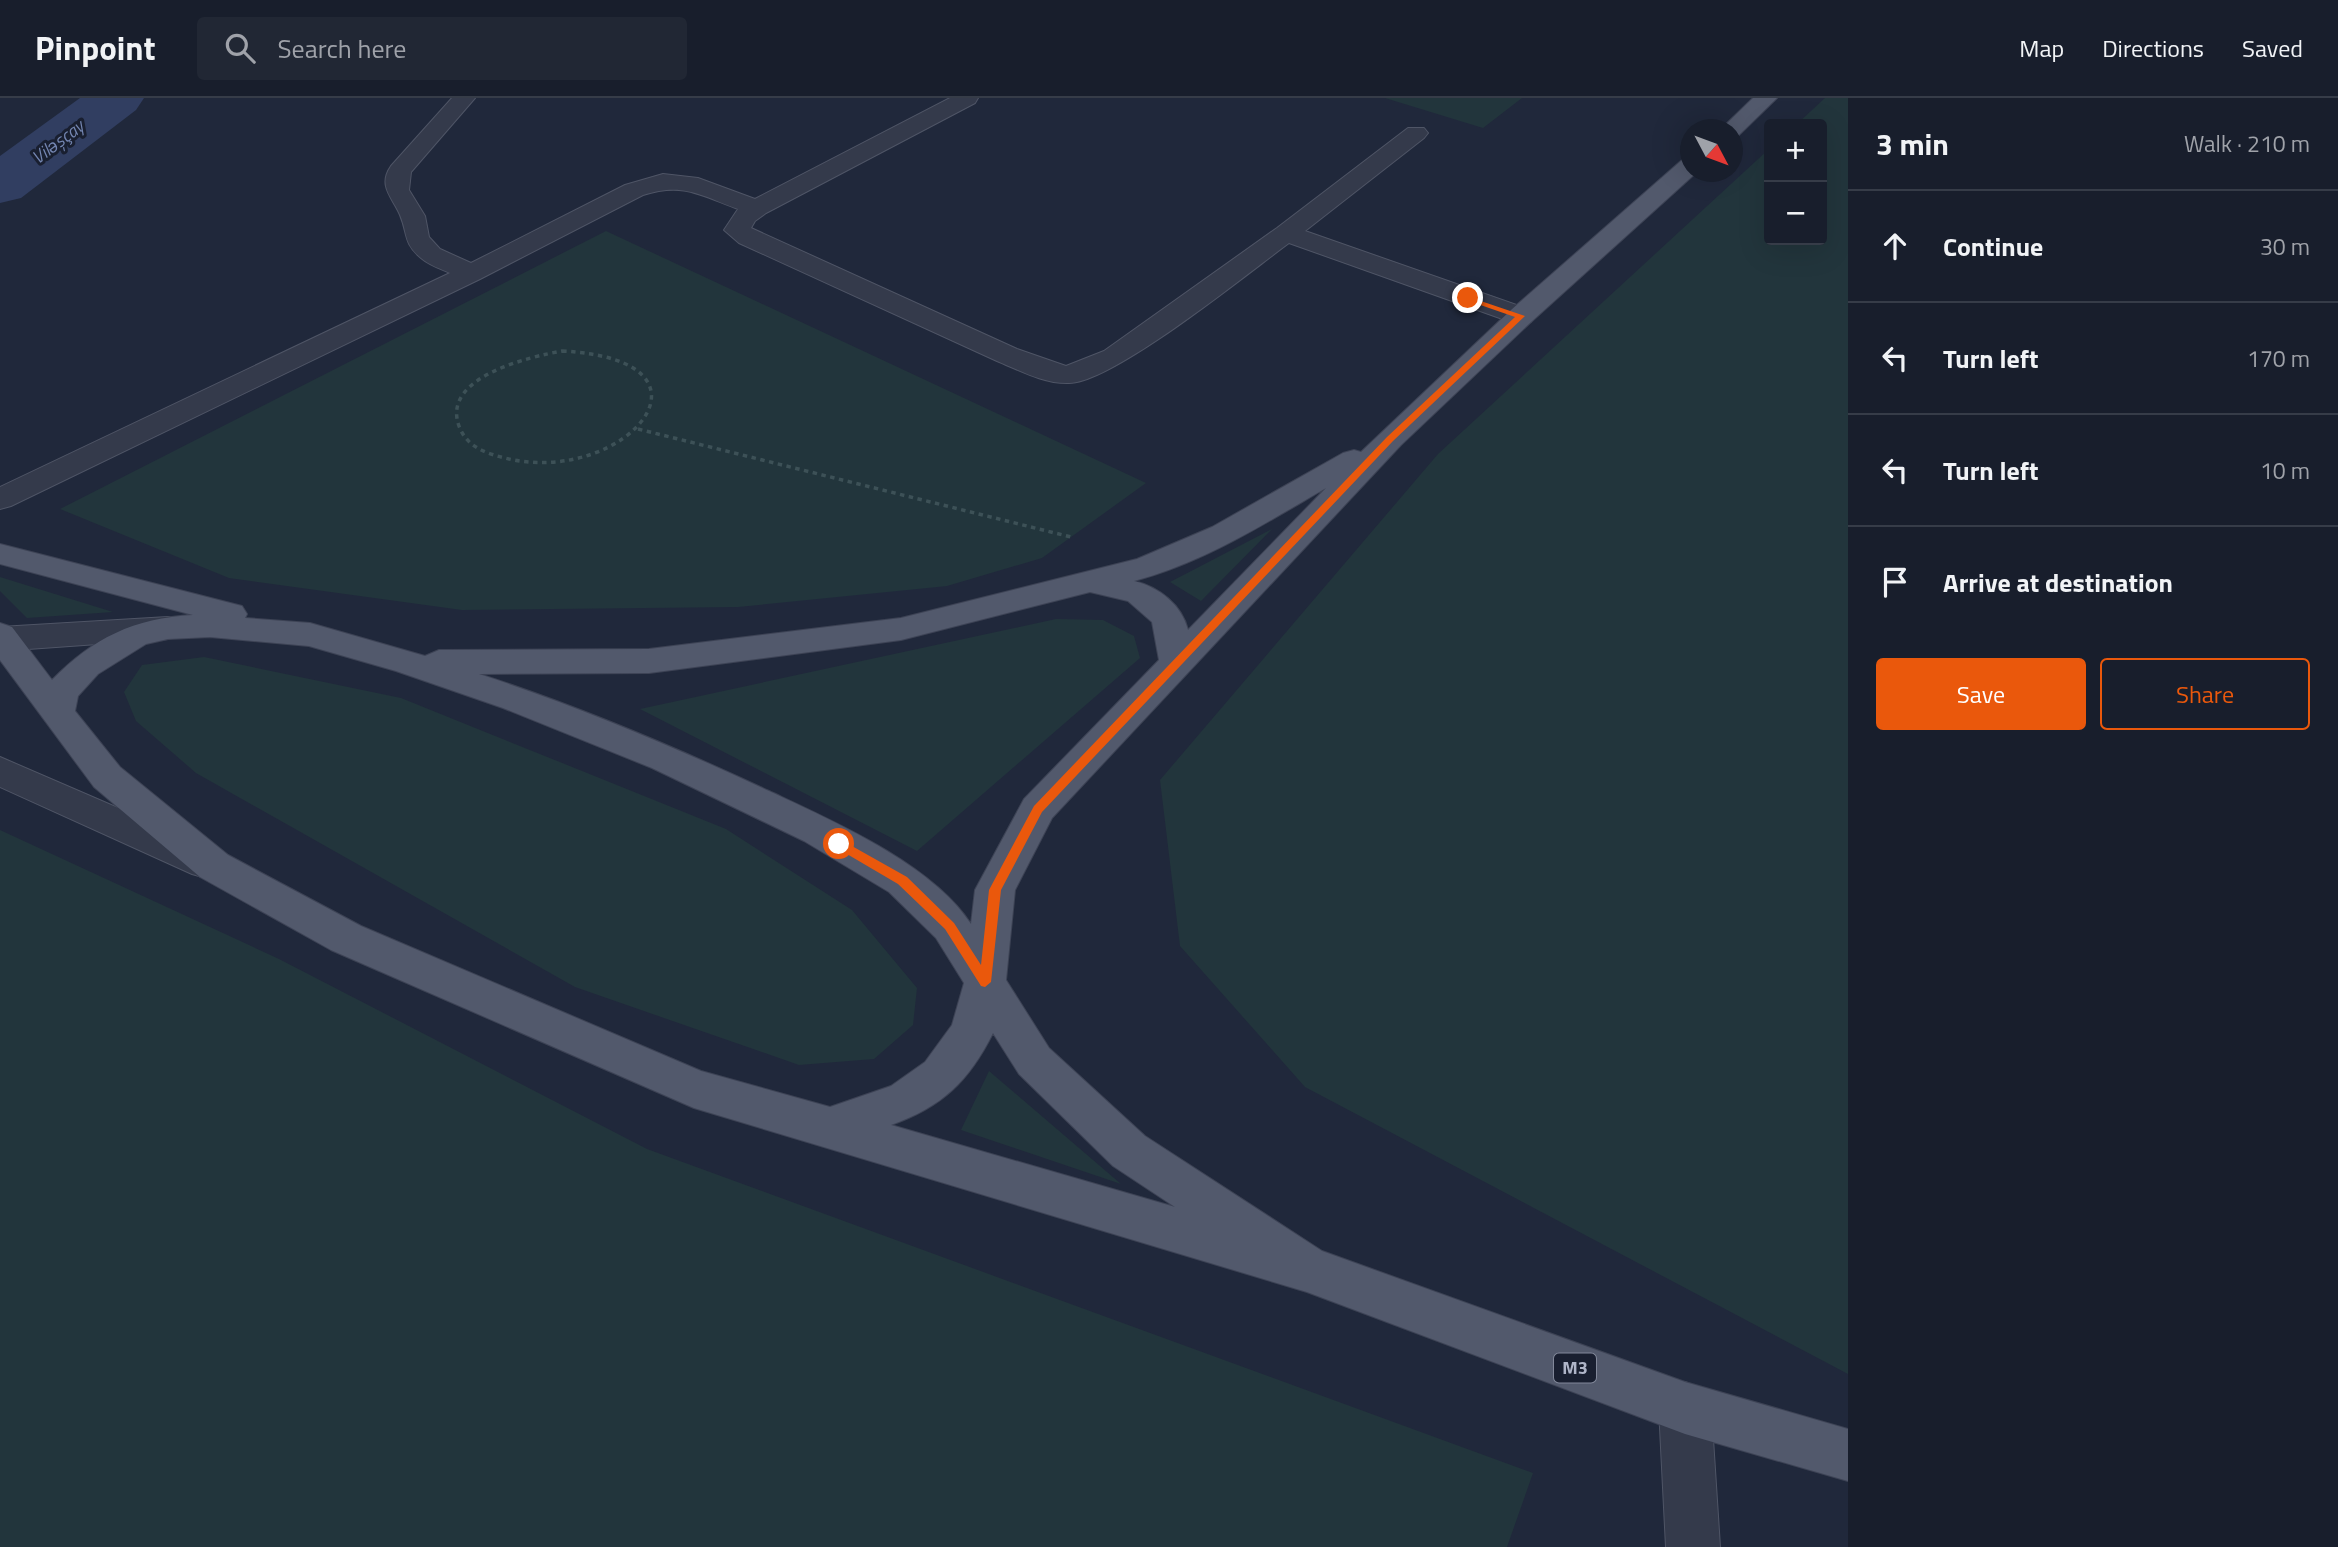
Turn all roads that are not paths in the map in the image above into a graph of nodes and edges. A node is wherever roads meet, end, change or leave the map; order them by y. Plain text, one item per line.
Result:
1 (464, 98) edge
2 (967, 98) edge
3 (1766, 98) edge
4 (1743, 119) edge
5 (1416, 133) dead end
6 (1680, 175) edge
7 (757, 208) junction
8 (1286, 233) junction
9 (471, 273) junction
10 (1521, 316) junction
11 (1390, 439) junction
12 (0, 499) edge
13 (0, 554) edge
14 (1090, 582) junction
15 (168, 628) junction
16 (310, 635) junction
17 (1, 637) edge
18 (408, 663) junction
19 (1178, 665) junction
20 (57, 713) junction
21 (0, 771) edge
22 (214, 866) junction
23 (985, 982) junction
24 (830, 1127) junction
25 (1307, 1269) junction
26 (1685, 1408) junction
27 (1848, 1455) edge
28 (1693, 1547) edge

1 - 9 street
2 - 7 street
3 - 4 main road
5 - 8 street
6 - 10 main road
7 - 8 street
7 - 9 street
8 - 10 street
9 - 12 street
10 - 11 main road
11 - 14 main road
11 - 19 main road
13 - 16 main road
14 - 18 main road
14 - 19 main road
15 - 16 main road
15 - 17 street
15 - 20 main road
16 - 18 main road
17 - 20 main road
18 - 23 main road
19 - 23 main road
20 - 22 main road
21 - 22 street
22 - 24 main road
23 - 24 main road
23 - 25 main road
24 - 25 main road
25 - 26 main road, M3
26 - 27 main road, M3
26 - 28 street

